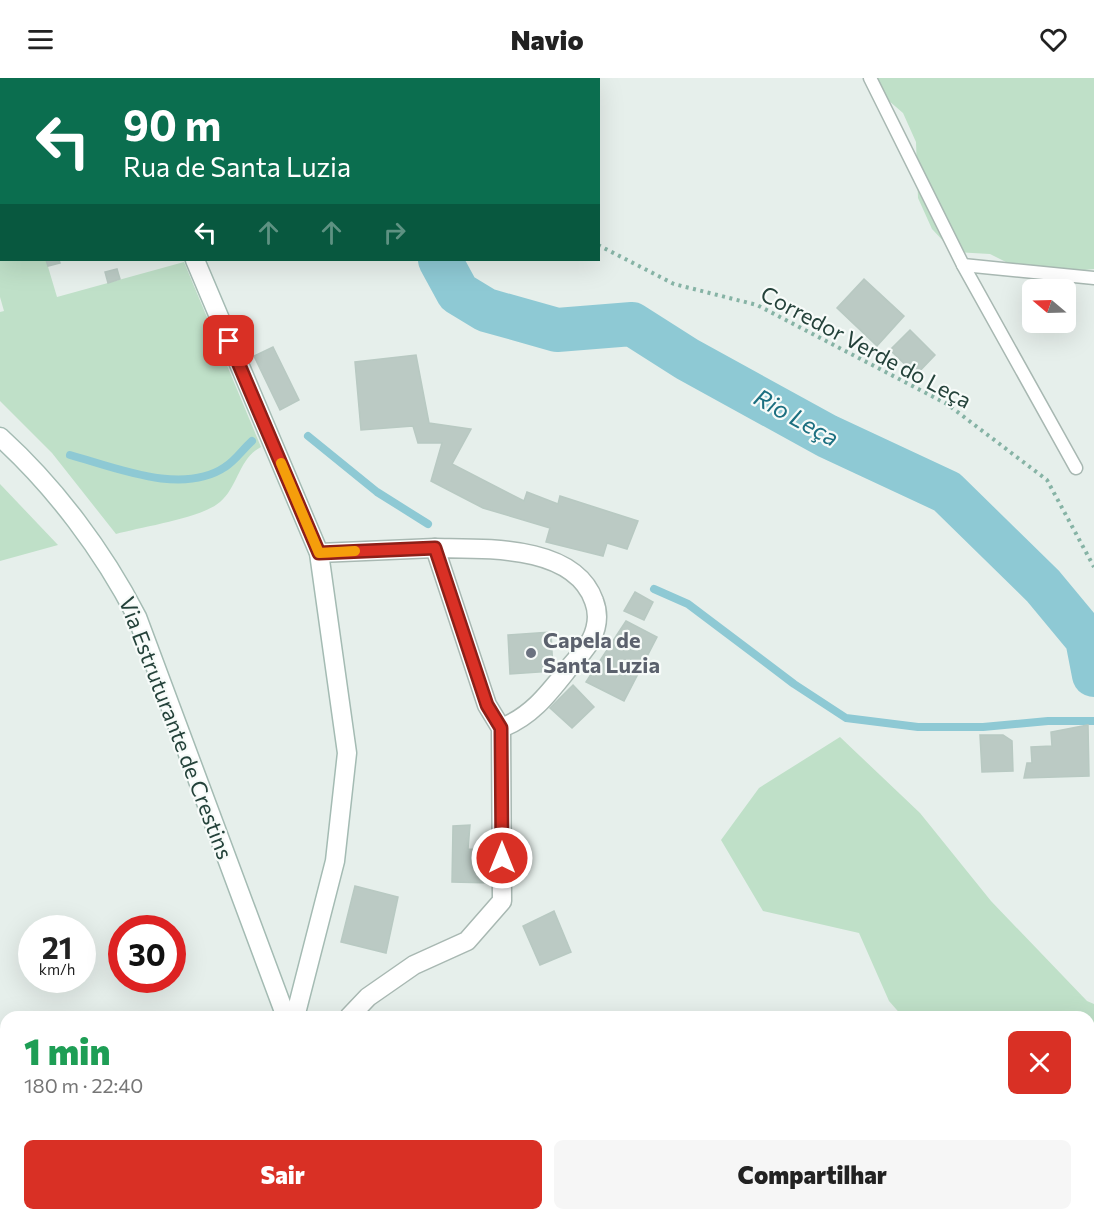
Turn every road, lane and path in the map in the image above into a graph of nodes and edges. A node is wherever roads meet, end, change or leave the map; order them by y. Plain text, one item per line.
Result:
1 (870, 78) edge
2 (600, 246) edge
3 (195, 261) edge
4 (963, 265) junction
5 (1094, 278) edge
6 (0, 437) edge
7 (1076, 468) dead end
8 (435, 548) junction
9 (319, 553) junction
10 (1094, 567) edge
11 (501, 728) junction
12 (284, 1011) edge
13 (297, 1011) edge
14 (355, 1011) edge

1 - 4 lane
2 - 10 path, Corredor Verde do Leça
3 - 9 street
4 - 5 lane
4 - 7 lane
6 - 12 street, Via Estruturante de Crestins
8 - 9 street
8 - 11 street
8 - 11 street
9 - 13 street
11 - 14 street

